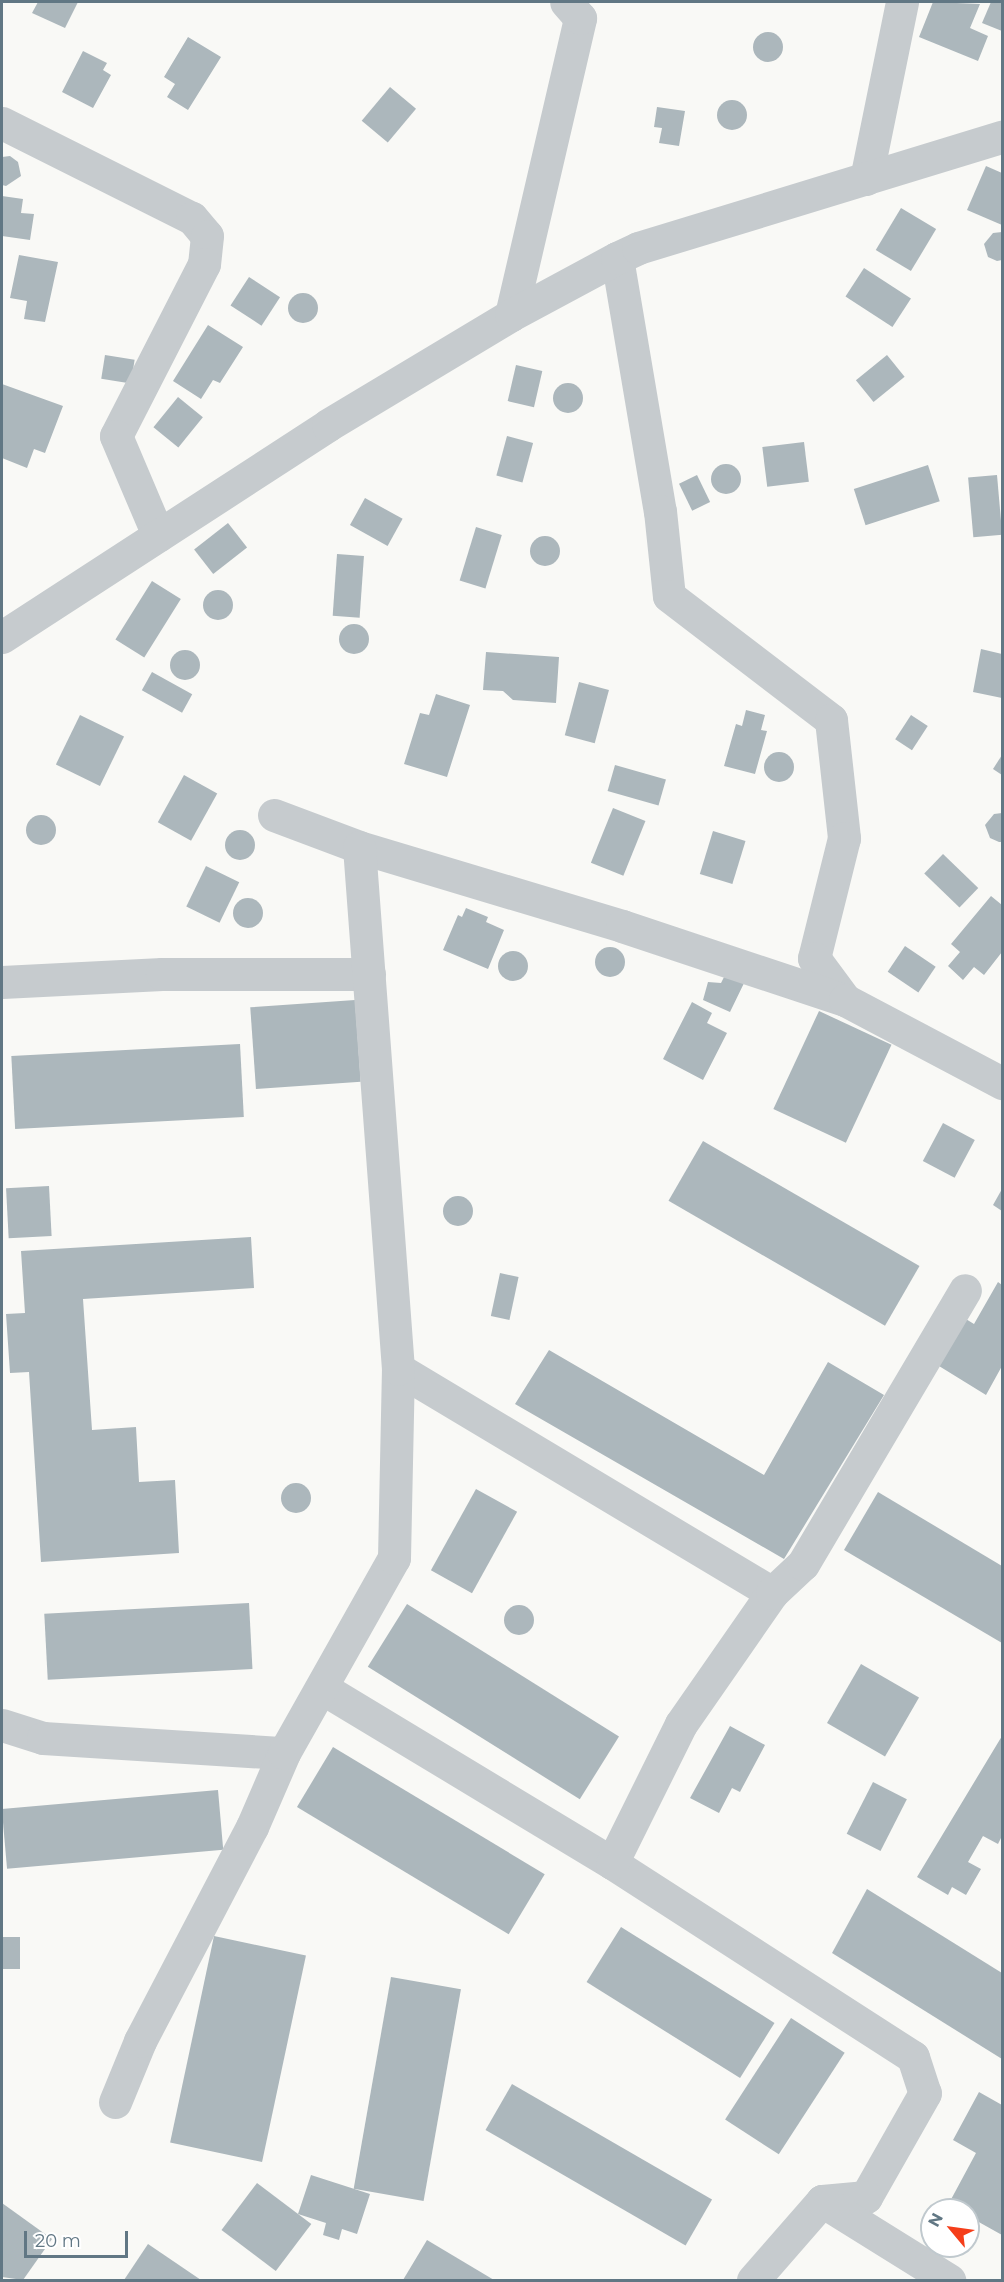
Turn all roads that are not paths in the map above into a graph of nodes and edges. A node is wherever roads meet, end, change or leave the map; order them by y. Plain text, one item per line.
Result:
1 (566, 2) edge
2 (902, 2) edge
3 (2, 123) edge
4 (1002, 137) edge
5 (866, 179) junction
6 (617, 258) junction
7 (511, 315) junction
8 (158, 535) junction
9 (2, 637) edge
10 (274, 815) dead end
11 (359, 847) junction
12 (369, 974) junction
13 (2, 982) edge
14 (845, 1000) junction
15 (1002, 1083) edge
16 (965, 1290) dead end
17 (398, 1369) junction
18 (772, 1593) junction
19 (321, 1688) junction
20 (2, 1725) edge
21 (284, 1753) junction
22 (612, 1863) junction
23 (115, 2102) dead end
24 (822, 2201) junction
25 (753, 2280) edge
26 (950, 2280) edge

1 - 7 street
2 - 5 street
3 - 8 street
4 - 5 street
5 - 6 street
6 - 7 street
6 - 14 street
7 - 8 street
8 - 9 street
10 - 11 street
11 - 12 street
11 - 14 street
12 - 13 street
12 - 17 street
14 - 15 street
16 - 18 street
17 - 18 street
17 - 19 street
18 - 22 street
19 - 21 street
19 - 22 street
20 - 21 street
21 - 23 street
22 - 24 street
24 - 25 street
24 - 26 street

